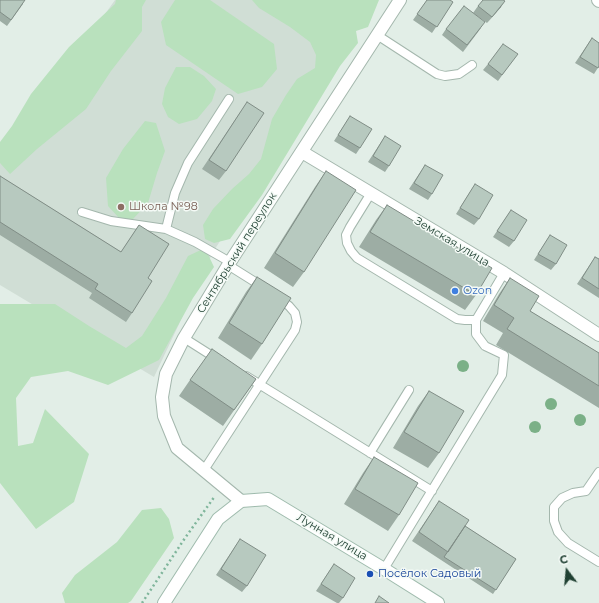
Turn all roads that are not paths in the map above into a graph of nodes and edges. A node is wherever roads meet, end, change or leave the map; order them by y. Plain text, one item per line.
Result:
1 (400, 0) edge
2 (377, 35) junction
3 (472, 65) dead end
4 (229, 99) dead end
5 (302, 152) junction
6 (371, 193) junction
7 (82, 212) dead end
8 (166, 229) junction
9 (229, 263) junction
10 (504, 273) junction
11 (476, 320) junction
12 (599, 335) edge
13 (184, 338) junction
14 (222, 362) edge
15 (241, 374) edge
16 (260, 386) junction
17 (409, 390) dead end
18 (370, 453) junction
19 (204, 470) junction
20 (599, 472) edge
21 (432, 491) junction
22 (241, 502) junction
23 (599, 562) edge
24 (384, 569) junction
25 (164, 603) edge
26 (438, 603) edge

1 - 2 street, Сентябрьский переулок
2 - 3 lane
2 - 5 street, Сентябрьский переулок
4 - 8 lane
5 - 6 street, Земская улица
5 - 9 street, Сентябрьский переулок
6 - 10 street, Земская улица
6 - 11 lane
7 - 8 lane
8 - 9 lane
9 - 13 street, Сентябрьский переулок
9 - 16 lane
10 - 11 lane
10 - 12 street, Земская улица
11 - 21 lane
13 - 14 lane
13 - 19 street, Сентябрьский переулок
15 - 16 lane
16 - 18 lane
16 - 19 lane
17 - 18 lane
18 - 21 lane
19 - 22 street, Сентябрьский переулок
20 - 23 lane
21 - 24 lane
22 - 24 street, Лунная улица
22 - 25 street
24 - 26 street, Лунная улица

